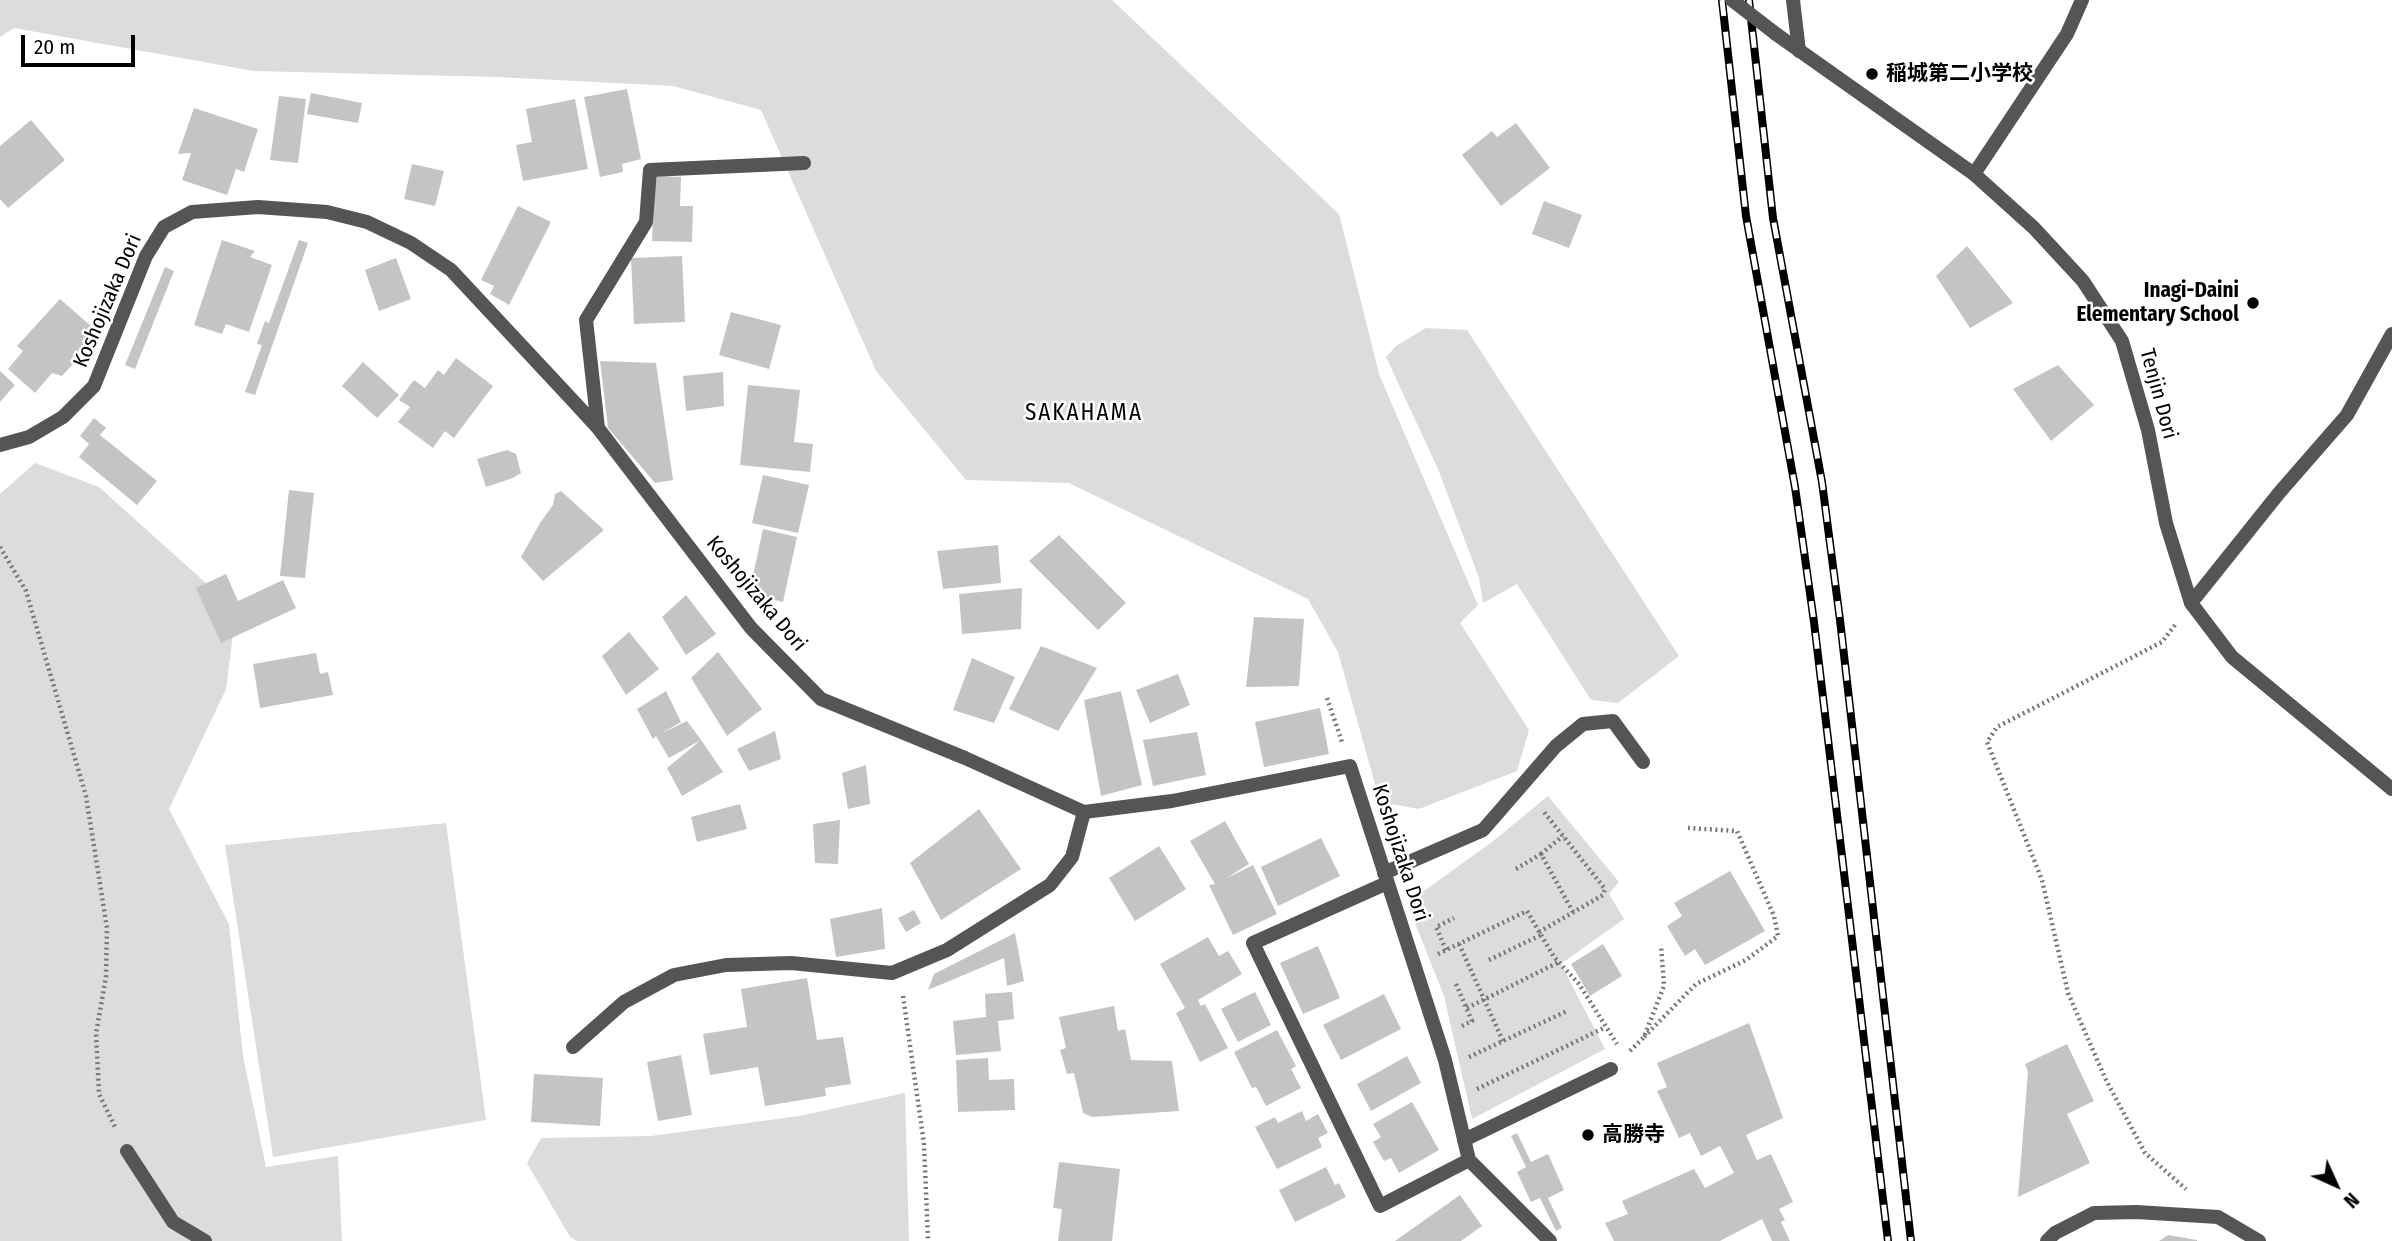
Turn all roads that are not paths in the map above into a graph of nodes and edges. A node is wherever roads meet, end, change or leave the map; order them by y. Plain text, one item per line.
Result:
1 (1732, 0) edge
2 (1793, 0) edge
3 (2082, 0) edge
4 (1799, 51) junction
5 (804, 163) dead end
6 (1974, 174) junction
7 (2392, 334) edge
8 (598, 428) junction
9 (0, 445) edge
10 (2191, 603) junction
11 (1643, 762) dead end
12 (2392, 789) edge
13 (1084, 812) junction
14 (1385, 878) junction
15 (573, 1047) dead end
16 (1611, 1069) road end
17 (1464, 1140) junction
18 (127, 1151) road end
19 (1469, 1160) junction
20 (205, 1241) edge
21 (1550, 1241) edge
22 (2048, 1241) edge
23 (2259, 1241) edge

1 - 4 street, Tenjin Dori, bridge
2 - 4 street
3 - 6 street
4 - 6 street, Tenjin Dori
5 - 8 street
6 - 10 street, Tenjin Dori
7 - 10 street
8 - 9 street, Koshojizaka Dori
8 - 13 street, Koshojizaka Dori
10 - 12 street, Tenjin Dori
11 - 14 street
13 - 14 street, Koshojizaka Dori
13 - 15 street
14 - 17 street, Koshojizaka Dori
14 - 19 street
16 - 17 street
17 - 19 street, Koshojizaka Dori
18 - 20 street
19 - 21 street
22 - 23 street

